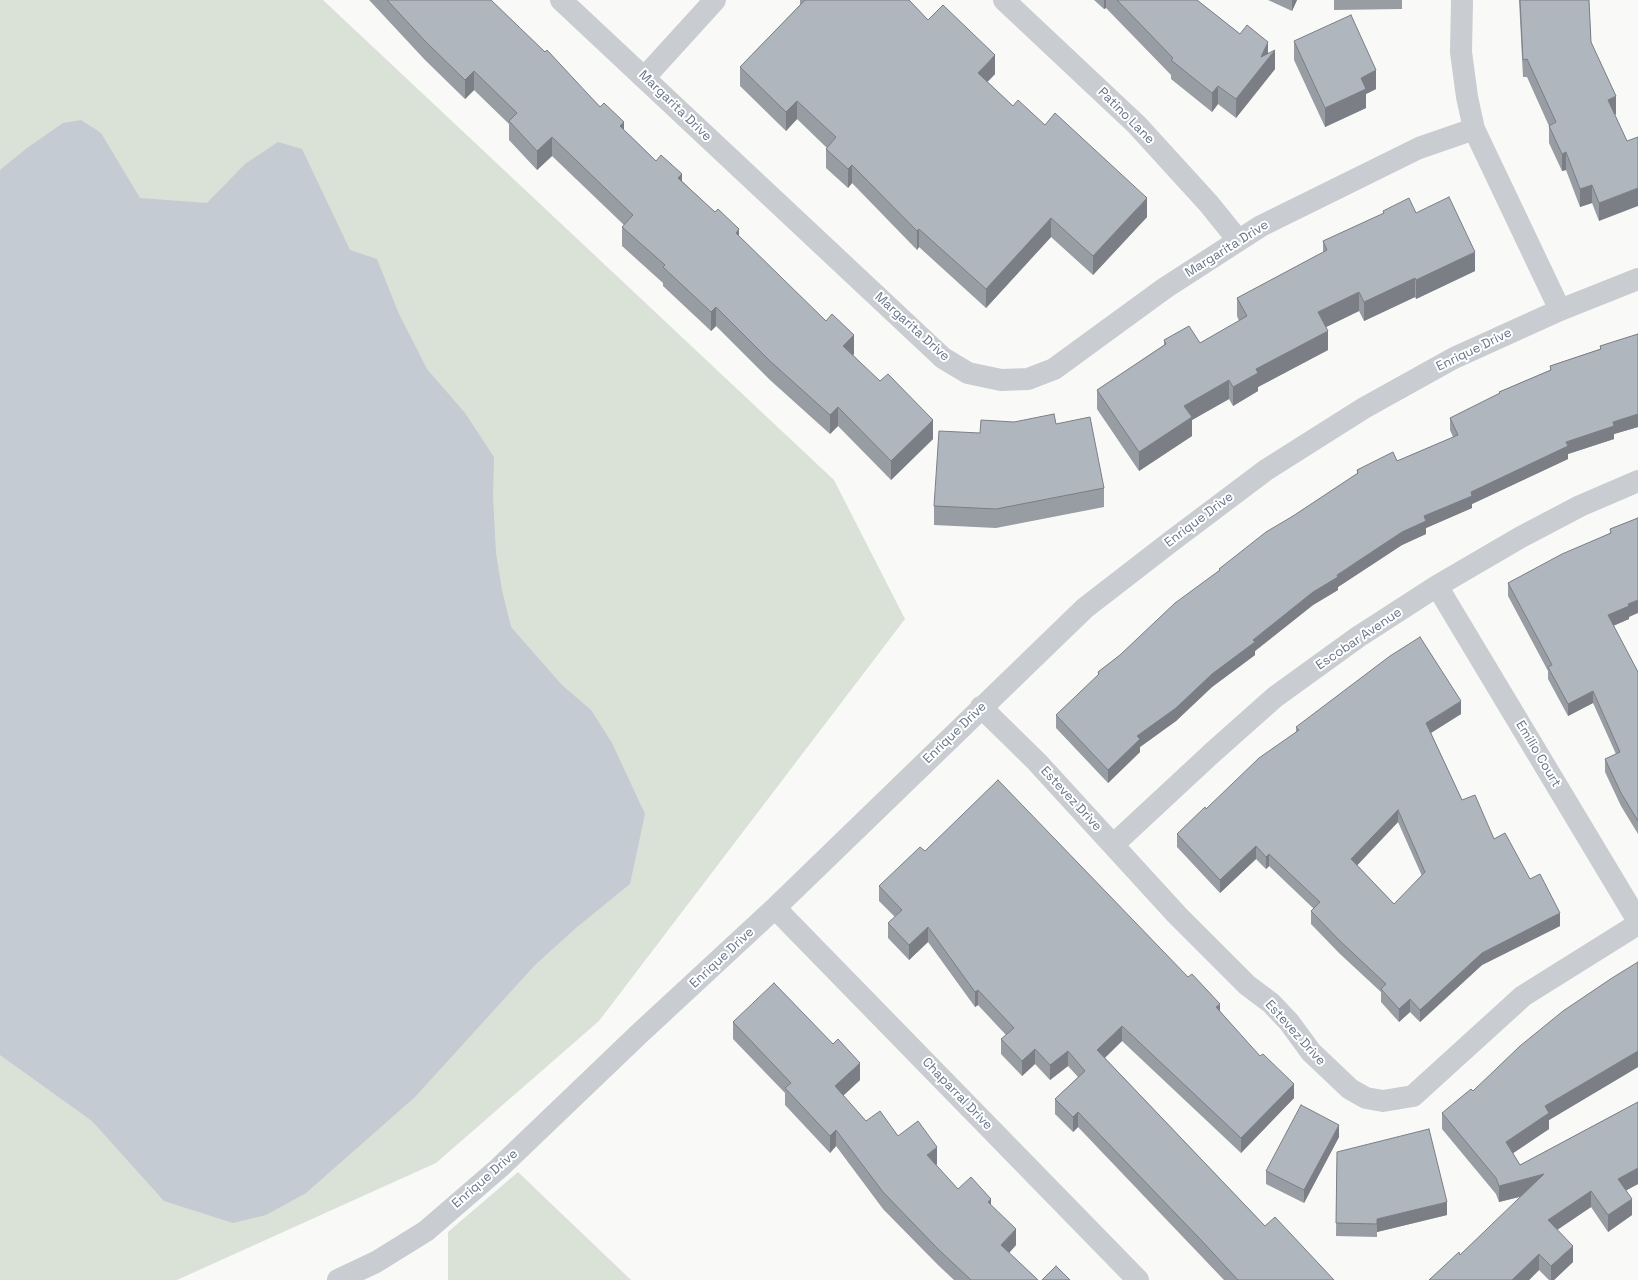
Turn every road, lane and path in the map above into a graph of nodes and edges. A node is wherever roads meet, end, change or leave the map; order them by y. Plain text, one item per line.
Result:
1 (561, 0) edge
2 (715, 0) edge
3 (1004, 0) edge
4 (1462, 0) edge
5 (645, 77) junction
6 (1474, 129) junction
7 (1238, 240) junction
8 (1638, 279) edge
9 (1560, 310) junction
10 (1638, 481) edge
11 (1437, 586) junction
12 (980, 707) junction
13 (1113, 845) junction
14 (775, 908) junction
15 (1638, 923) edge
16 (338, 1280) edge
17 (1138, 1280) edge

1 - 5 street, Margarita Drive
2 - 5 street
3 - 7 street, Patino Lane
4 - 6 street
5 - 7 street, Margarita Drive
6 - 7 street, Margarita Drive
6 - 9 street
8 - 9 street, Enrique Drive
9 - 12 street, Enrique Drive
10 - 11 street, Escobar Avenue
11 - 13 street, Escobar Avenue
11 - 15 street, Emilio Court
12 - 13 street, Estevez Drive
12 - 14 street, Enrique Drive
13 - 15 street, Estevez Drive
14 - 16 street, Enrique Drive
14 - 17 street, Chaparral Drive

